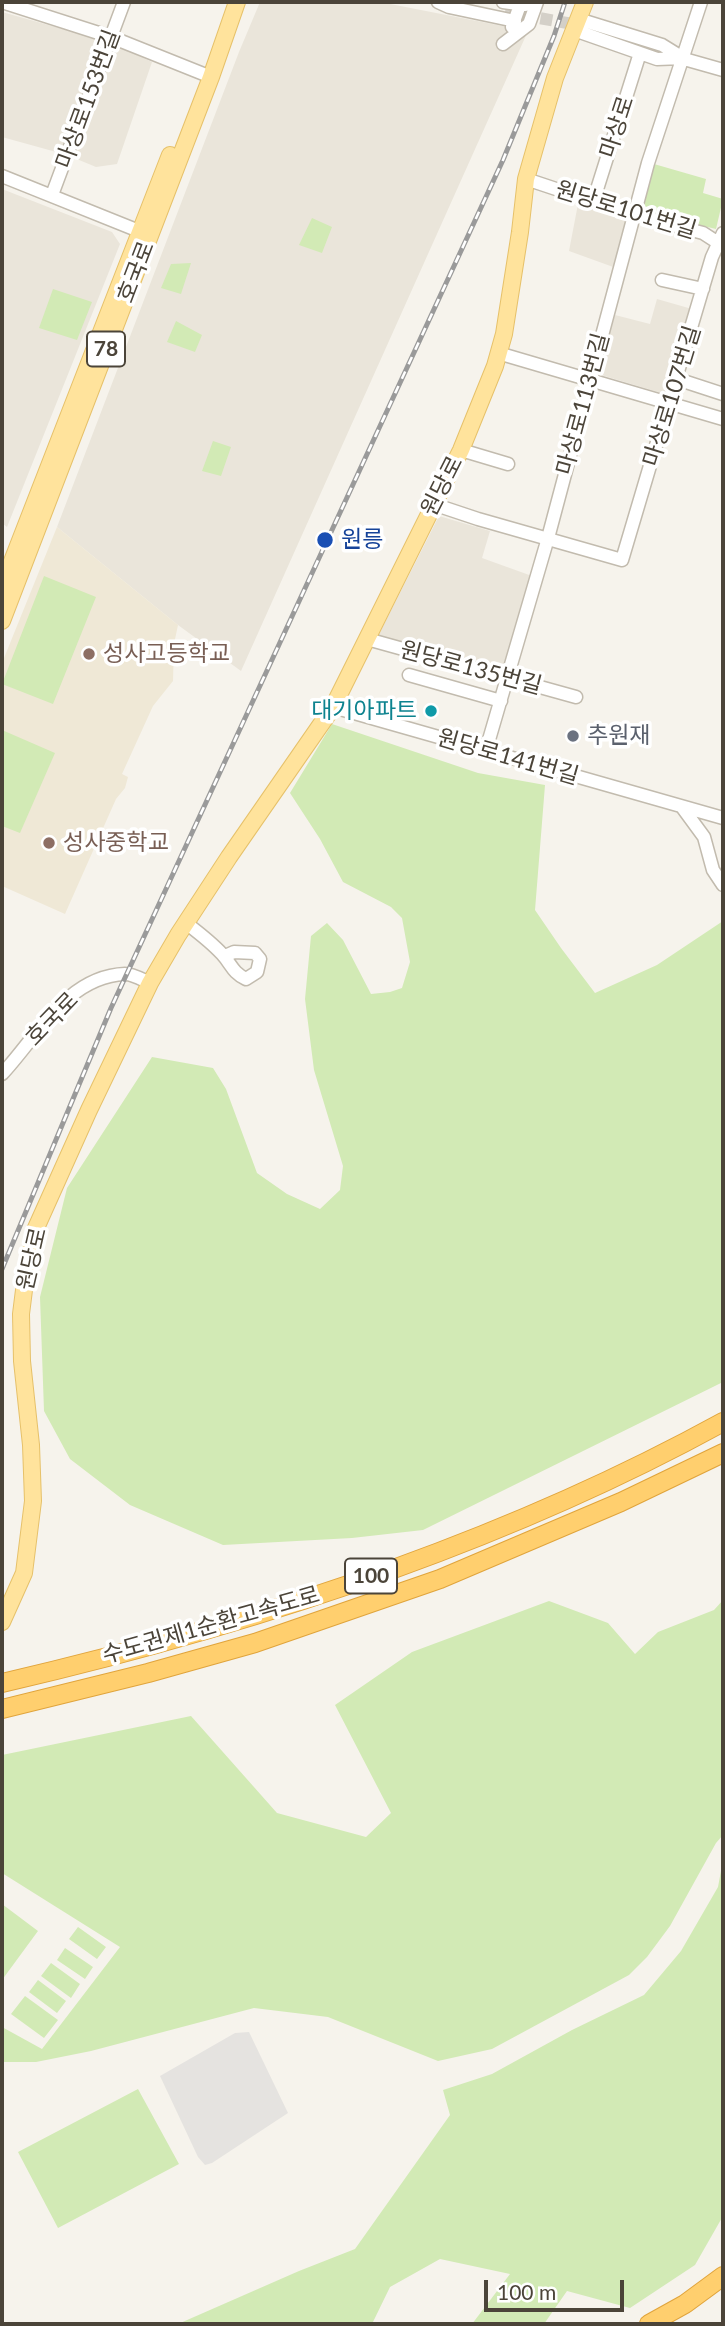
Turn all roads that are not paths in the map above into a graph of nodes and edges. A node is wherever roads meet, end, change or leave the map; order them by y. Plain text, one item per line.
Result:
1 (2, 2) edge
2 (124, 2) edge
3 (227, 2) edge
4 (237, 2) edge
5 (438, 2) edge
6 (454, 2) edge
7 (585, 2) edge
8 (701, 2) edge
9 (536, 4) edge
10 (508, 12) edge
11 (576, 24) junction
12 (111, 37) junction
13 (624, 40) tunnel mouth
14 (640, 53) junction
15 (683, 58) junction
16 (723, 70) edge
17 (206, 76) junction
18 (2, 176) edge
19 (526, 179) junction
20 (52, 195) junction
21 (593, 202) junction
22 (634, 215) junction
23 (139, 231) junction
24 (722, 241) edge
25 (662, 280) dead end
26 (703, 289) junction
27 (498, 353) junction
28 (677, 379) junction
29 (589, 380) junction
30 (723, 394) edge
31 (670, 404) junction
32 (723, 419) edge
33 (461, 450) junction
34 (508, 464) dead end
35 (433, 504) junction
36 (548, 538) junction
37 (2, 587) edge
38 (2, 621) edge
39 (367, 639) junction
40 (409, 675) dead end
41 (507, 679) junction
42 (576, 696) dead end
43 (500, 701) junction
44 (333, 707) junction
45 (486, 750) junction
46 (682, 807) junction
47 (723, 818) edge
48 (723, 885) edge
49 (186, 923) junction
50 (225, 956) dead end
51 (150, 983) junction
52 (2, 1074) edge
53 (723, 1422) edge
54 (723, 1453) edge
55 (2, 1622) edge
56 (2, 1683) edge
57 (2, 1709) edge
58 (723, 2276) edge
59 (649, 2324) edge

1 - 12 street
2 - 12 street, 마상로153번길
3 - 17 main road, 호국로 / 78
4 - 17 main road, 호국로 / 78
5 - 10 street
6 - 10 street
7 - 11 main road, 원당로
8 - 15 street, 마상로113번길
9 - 10 street
9 - 10 street
11 - 14 street
11 - 15 street
11 - 19 main road, 원당로
12 - 17 street
12 - 20 street, 마상로153번길
13 - 15 street
14 - 15 street
14 - 21 street, 마상로
15 - 16 street
15 - 22 street, 마상로113번길
17 - 23 main road, 호국로 / 78
17 - 38 main road, 호국로 / 78
18 - 20 street, 호국로
19 - 21 street, 원당로101번길
19 - 27 main road, 원당로
20 - 23 street, 호국로
21 - 22 street, 원당로101번길
22 - 24 street, 원당로101번길
22 - 29 street, 마상로113번길
23 - 37 main road, 호국로 / 78
24 - 26 street, 마상로107번길
25 - 26 street
26 - 28 street, 마상로107번길
27 - 29 street
27 - 33 main road, 원당로
28 - 30 street
28 - 31 street, 마상로107번길
29 - 31 street
29 - 36 street, 마상로113번길
31 - 32 street
31 - 36 street, 마상로107번길
33 - 34 street
33 - 35 main road, 원당로
35 - 36 street
35 - 39 main road, 원당로
36 - 41 street, 마상로113번길
39 - 41 street, 원당로135번길
39 - 44 main road, 원당로
40 - 43 street
41 - 42 street, 원당로135번길
41 - 43 street, 마상로113번길
43 - 45 street, 마상로113번길
44 - 45 street, 원당로141번길
44 - 49 main road, 원당로
45 - 46 street, 원당로141번길
46 - 47 street, 원당로141번길
46 - 48 street
49 - 50 street
49 - 51 main road, 원당로
51 - 52 street, 호국로
51 - 55 main road, 원당로
53 - 56 highway, 수도권제1순환고속도로 / 100
54 - 57 highway, 수도권제1순환고속도로 / 100
58 - 59 highway

